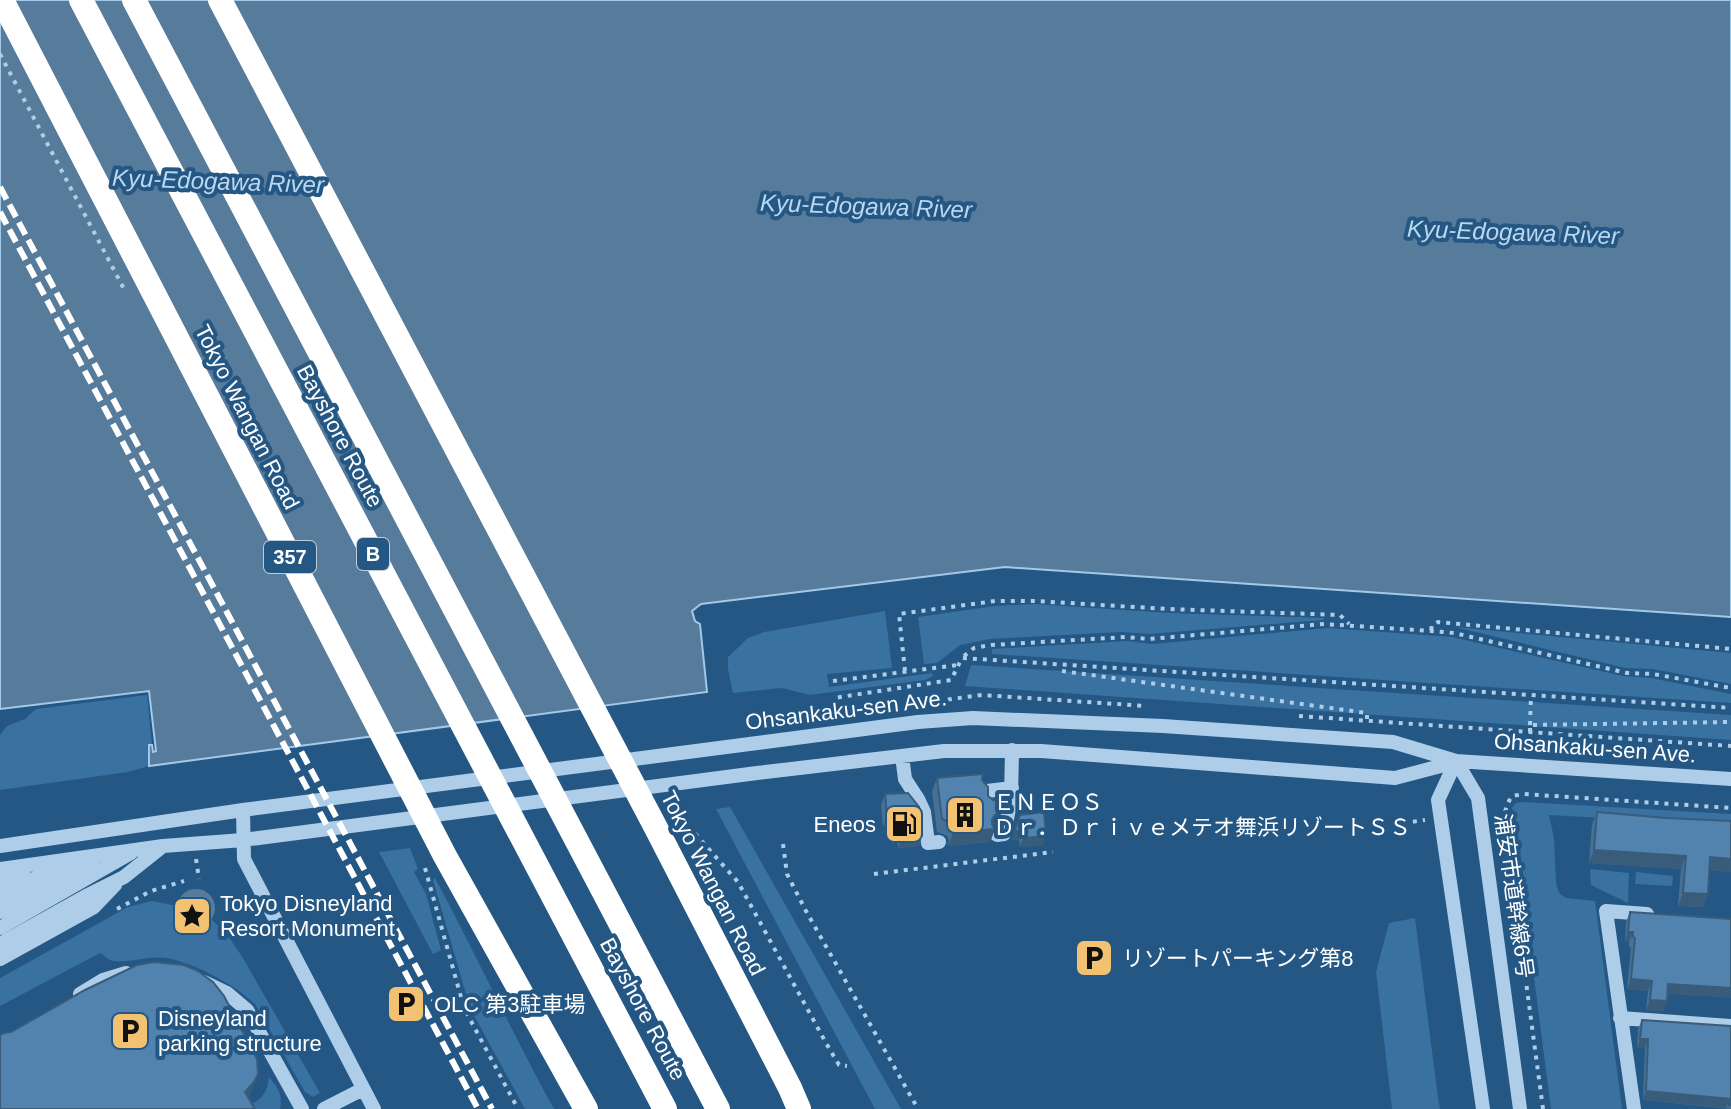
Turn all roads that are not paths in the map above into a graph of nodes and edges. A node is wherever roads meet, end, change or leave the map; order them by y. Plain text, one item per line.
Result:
1 (2, 0) edge
2 (81, 0) edge
3 (134, 0) edge
4 (220, 0) edge
5 (1012, 750) junction
6 (902, 756) junction
7 (1456, 761) junction
8 (1731, 779) edge
9 (1011, 795) junction
10 (990, 798) edge
11 (243, 810) junction
12 (1000, 826) edge
13 (934, 834) dead end
14 (243, 840) junction
15 (0, 846) edge
16 (163, 846) junction
17 (139, 849) junction
18 (102, 855) junction
19 (71, 858) junction
20 (35, 864) junction
21 (0, 869) edge
22 (124, 877) junction
23 (0, 883) edge
24 (0, 898) edge
25 (0, 912) edge
26 (1668, 915) edge
27 (0, 928) edge
28 (0, 944) edge
29 (0, 959) edge
30 (136, 971) edge
31 (195, 978) edge
32 (64, 1003) edge
33 (1620, 1018) junction
34 (621, 1023) junction
35 (1731, 1026) edge
36 (363, 1089) junction
37 (797, 1102) edge
38 (302, 1109) edge
39 (324, 1109) edge
40 (374, 1109) edge
41 (586, 1109) edge
42 (647, 1109) edge
43 (665, 1109) edge
44 (718, 1109) edge
45 (1483, 1109) edge
46 (1520, 1109) edge
47 (1634, 1109) edge

1 - 41 highway, Tokyo Wangan Road / 357
2 - 34 highway, Bayshore Route / B
3 - 44 highway, Bayshore Route / B
4 - 37 highway, Tokyo Wangan Road
5 - 6 street, Ohsankaku-sen Ave.
5 - 7 street, Ohsankaku-sen Ave.
5 - 9 street
6 - 13 street
6 - 14 street, Ohsankaku-sen Ave.
7 - 8 street, Ohsankaku-sen Ave.
7 - 11 street, Ohsankaku-sen Ave.
7 - 45 street
7 - 46 street, 浦安市道幹線6号
9 - 10 street
9 - 12 street
11 - 14 street
11 - 15 street, Ohsankaku-sen Ave.
14 - 16 street, Ohsankaku-sen Ave.
14 - 36 street
16 - 17 street, Ohsankaku-sen Ave.
16 - 22 street
17 - 18 street, Ohsankaku-sen Ave.
17 - 27 street
18 - 19 street, Ohsankaku-sen Ave.
18 - 25 street
19 - 20 street, Ohsankaku-sen Ave.
19 - 24 street
20 - 21 street, Ohsankaku-sen Ave.
20 - 23 street
22 - 28 street
22 - 29 street
26 - 33 street
30 - 32 street
31 - 38 street
33 - 35 street
33 - 47 street
34 - 42 highway
34 - 43 highway, Bayshore Route / B
36 - 39 street
36 - 40 street

